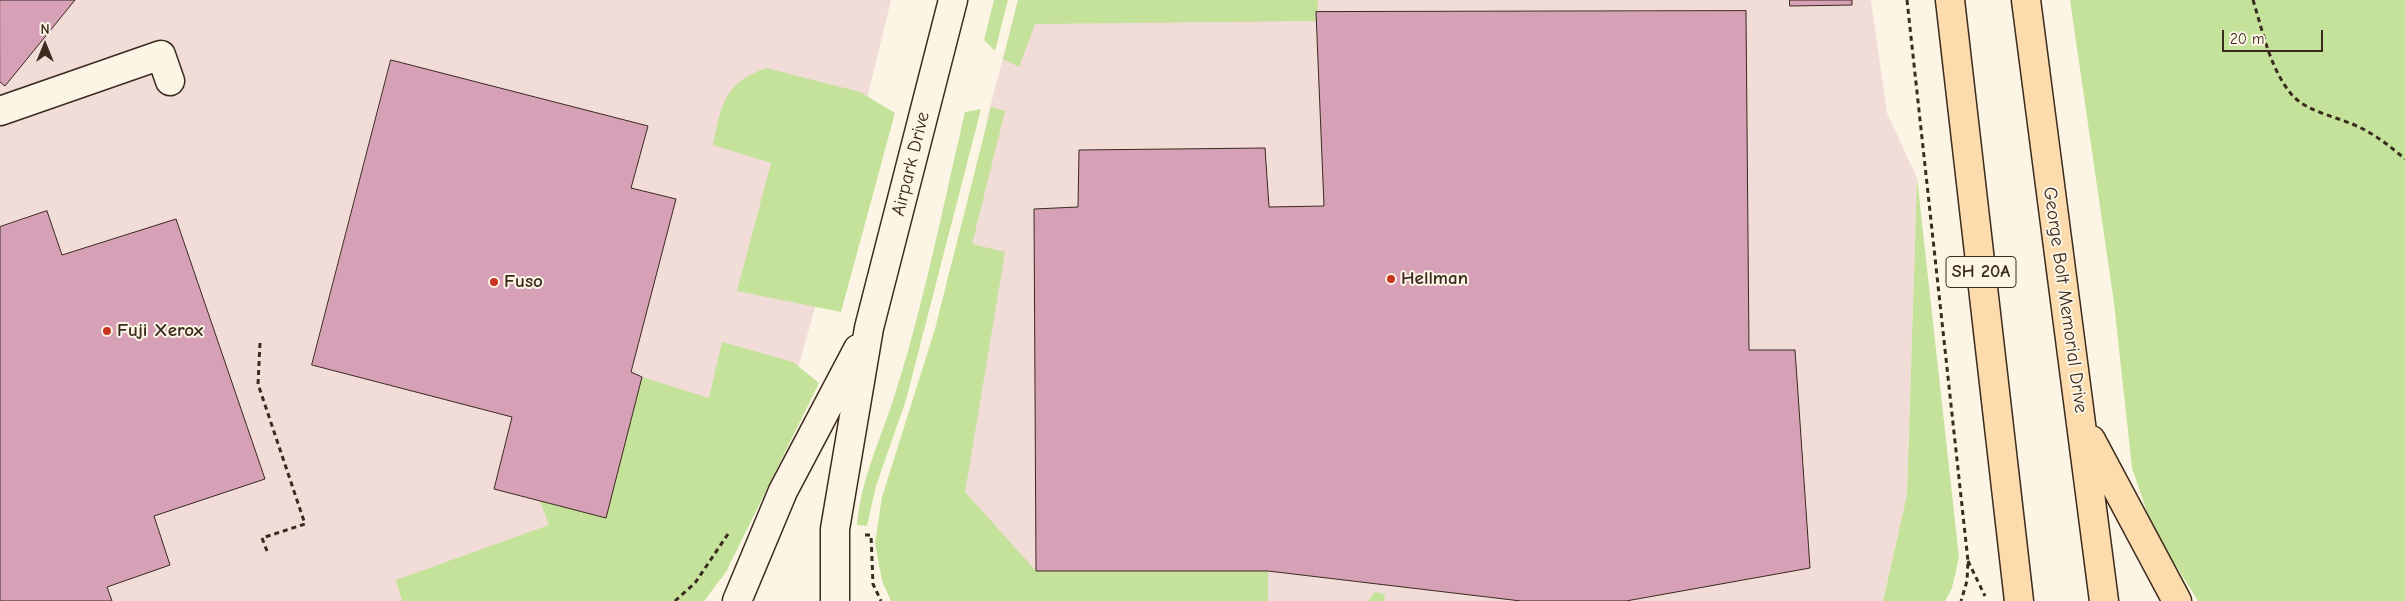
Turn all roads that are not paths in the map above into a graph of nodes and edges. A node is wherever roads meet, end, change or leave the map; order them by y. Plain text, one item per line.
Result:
1 (953, 0) edge
2 (1950, 0) edge
3 (2026, 0) edge
4 (170, 81) dead end
5 (0, 111) edge
6 (869, 328) junction
7 (2082, 420) junction
8 (2011, 544) junction
9 (737, 601) edge
10 (835, 601) edge
11 (2000, 601) edge
12 (2019, 601) edge
13 (2104, 601) edge
14 (2177, 601) edge

1 - 6 street, Airpark Drive
2 - 8 highway, SH 20A
3 - 7 highway, George Bolt Memorial Drive
4 - 5 street
6 - 9 street, Airpark Drive
6 - 10 street, Airpark Drive
7 - 13 highway, George Bolt Memorial Drive
7 - 14 highway
8 - 11 highway
8 - 12 highway, SH 20A

